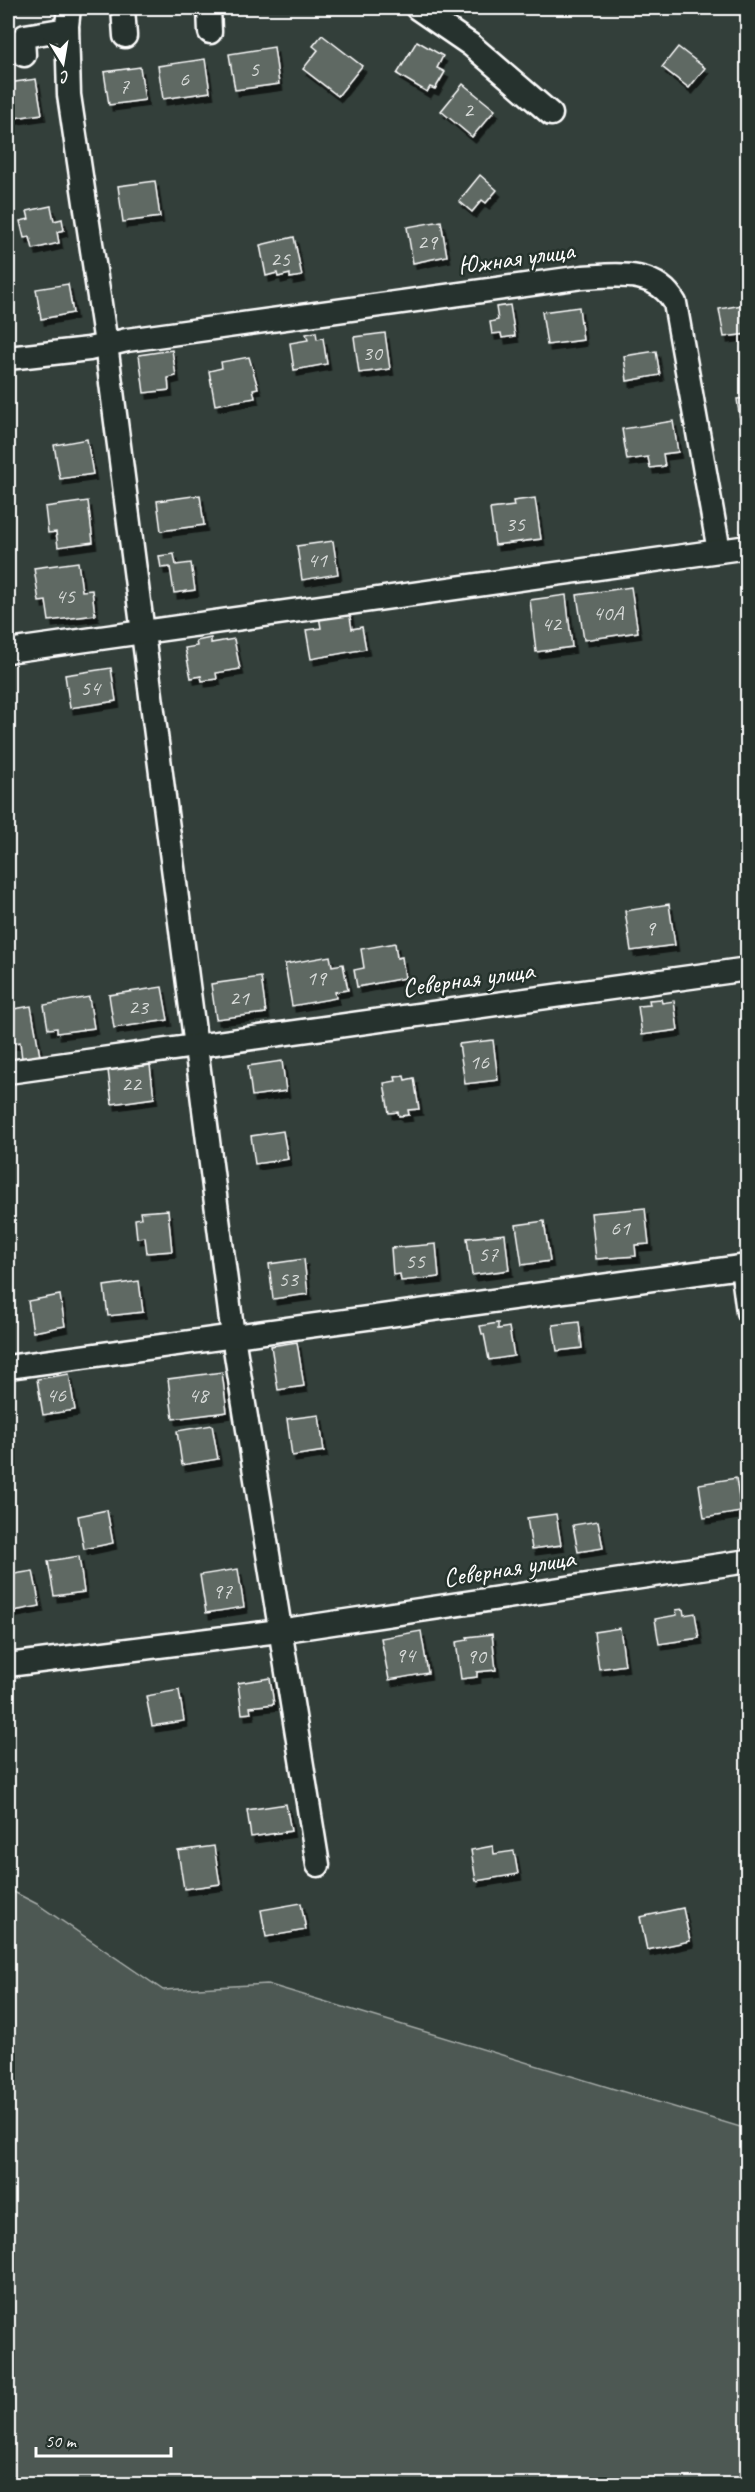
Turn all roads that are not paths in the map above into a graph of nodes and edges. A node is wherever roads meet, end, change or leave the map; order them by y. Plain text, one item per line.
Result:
1 (123, 8) edge
2 (209, 8) edge
3 (417, 8) edge
4 (68, 18) edge
5 (210, 32) dead end
6 (125, 36) dead end
7 (24, 56) dead end
8 (551, 114) dead end
9 (106, 344) junction
10 (8, 358) edge
11 (747, 547) edge
12 (718, 551) junction
13 (142, 630) junction
14 (8, 651) edge
15 (747, 969) edge
16 (196, 1046) junction
17 (8, 1072) edge
18 (745, 1266) edge
19 (747, 1312) edge
20 (233, 1336) junction
21 (8, 1367) edge
22 (747, 1561) edge
23 (279, 1631) junction
24 (8, 1665) edge
25 (318, 1865) dead end

1 - 6 street
2 - 5 street
3 - 8 street
4 - 7 street
4 - 9 street
9 - 10 street, Южная улица
9 - 12 street, Южная улица
9 - 13 street
11 - 12 street
12 - 13 street
13 - 14 street
13 - 16 street
15 - 16 street, Северная улица
16 - 17 street, Северная улица
16 - 20 street
18 - 19 street
18 - 20 street
20 - 21 street
20 - 23 street
22 - 23 street, Северная улица
23 - 24 street, Северная улица
23 - 25 street

